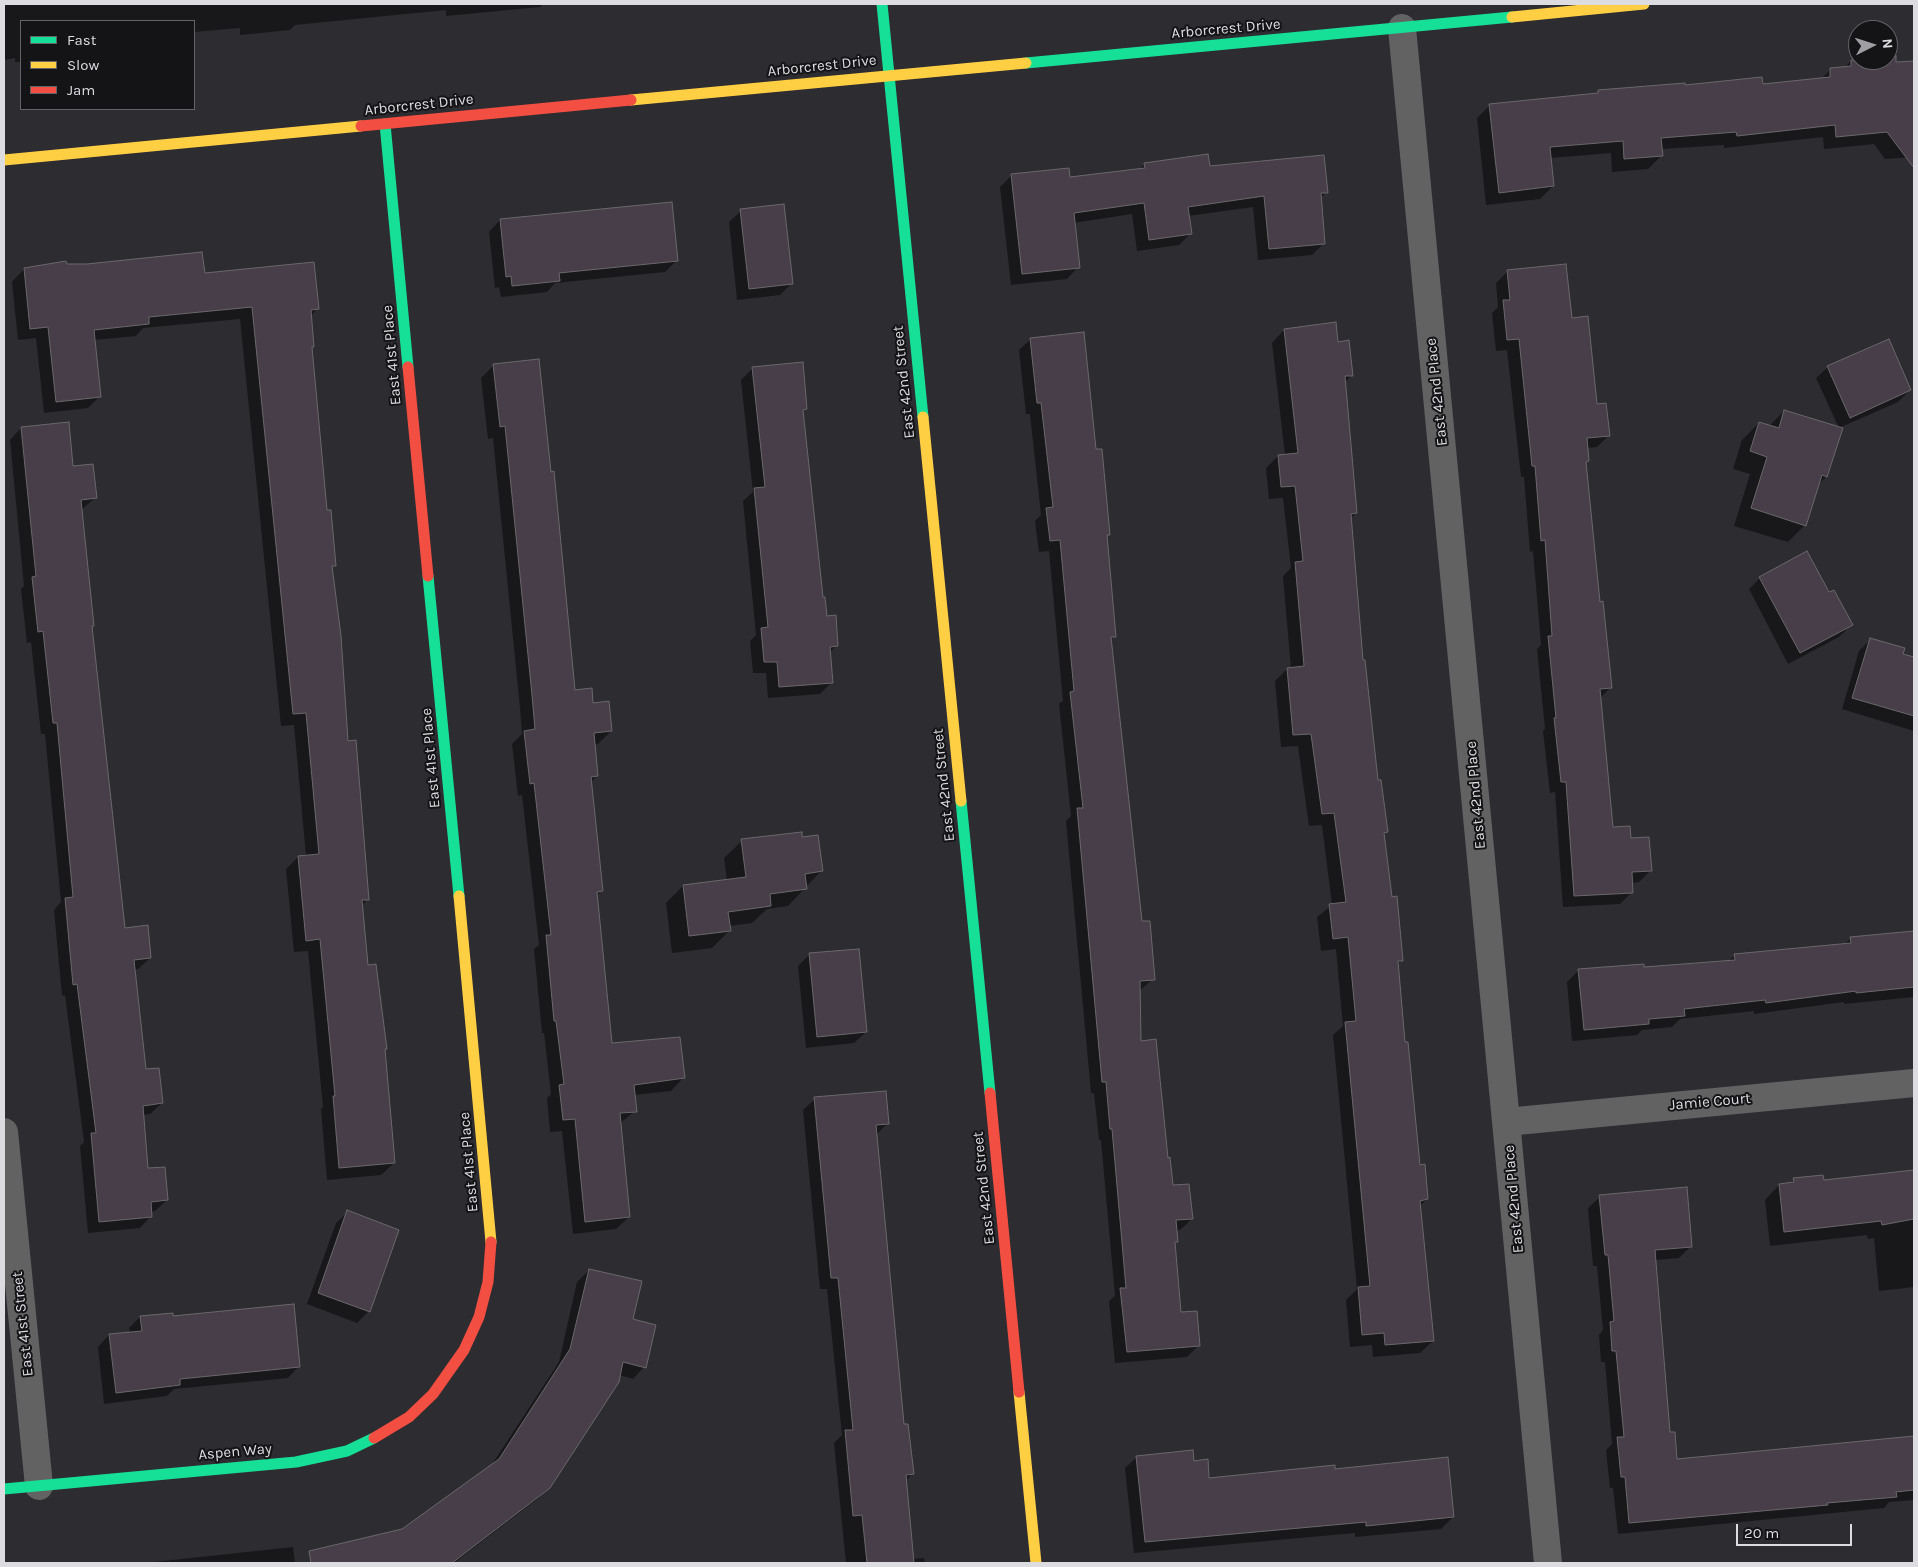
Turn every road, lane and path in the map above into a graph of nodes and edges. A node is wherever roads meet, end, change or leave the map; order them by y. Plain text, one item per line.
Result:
1 (882, 4) edge
2 (1644, 4) edge
3 (1402, 28) junction
4 (889, 74) junction
5 (385, 124) junction
6 (4, 160) edge
7 (1914, 1083) edge
8 (1506, 1122) junction
9 (4, 1132) edge
10 (444, 1380) joint
11 (39, 1486) junction
12 (4, 1489) edge
13 (1036, 1563) edge
14 (1548, 1563) edge

1 - 4 street, East 42nd Street
2 - 3 street, Arborcrest Drive
3 - 4 street, Arborcrest Drive
3 - 8 street, East 42nd Place
4 - 5 street, Arborcrest Drive
4 - 13 street, East 42nd Street
5 - 6 street, Arborcrest Drive
5 - 10 street, East 41st Place
7 - 8 street, Jamie Court
8 - 14 street, East 42nd Place
9 - 11 street, East 41st Street
10 - 11 street, Aspen Way
11 - 12 street, Aspen Way

